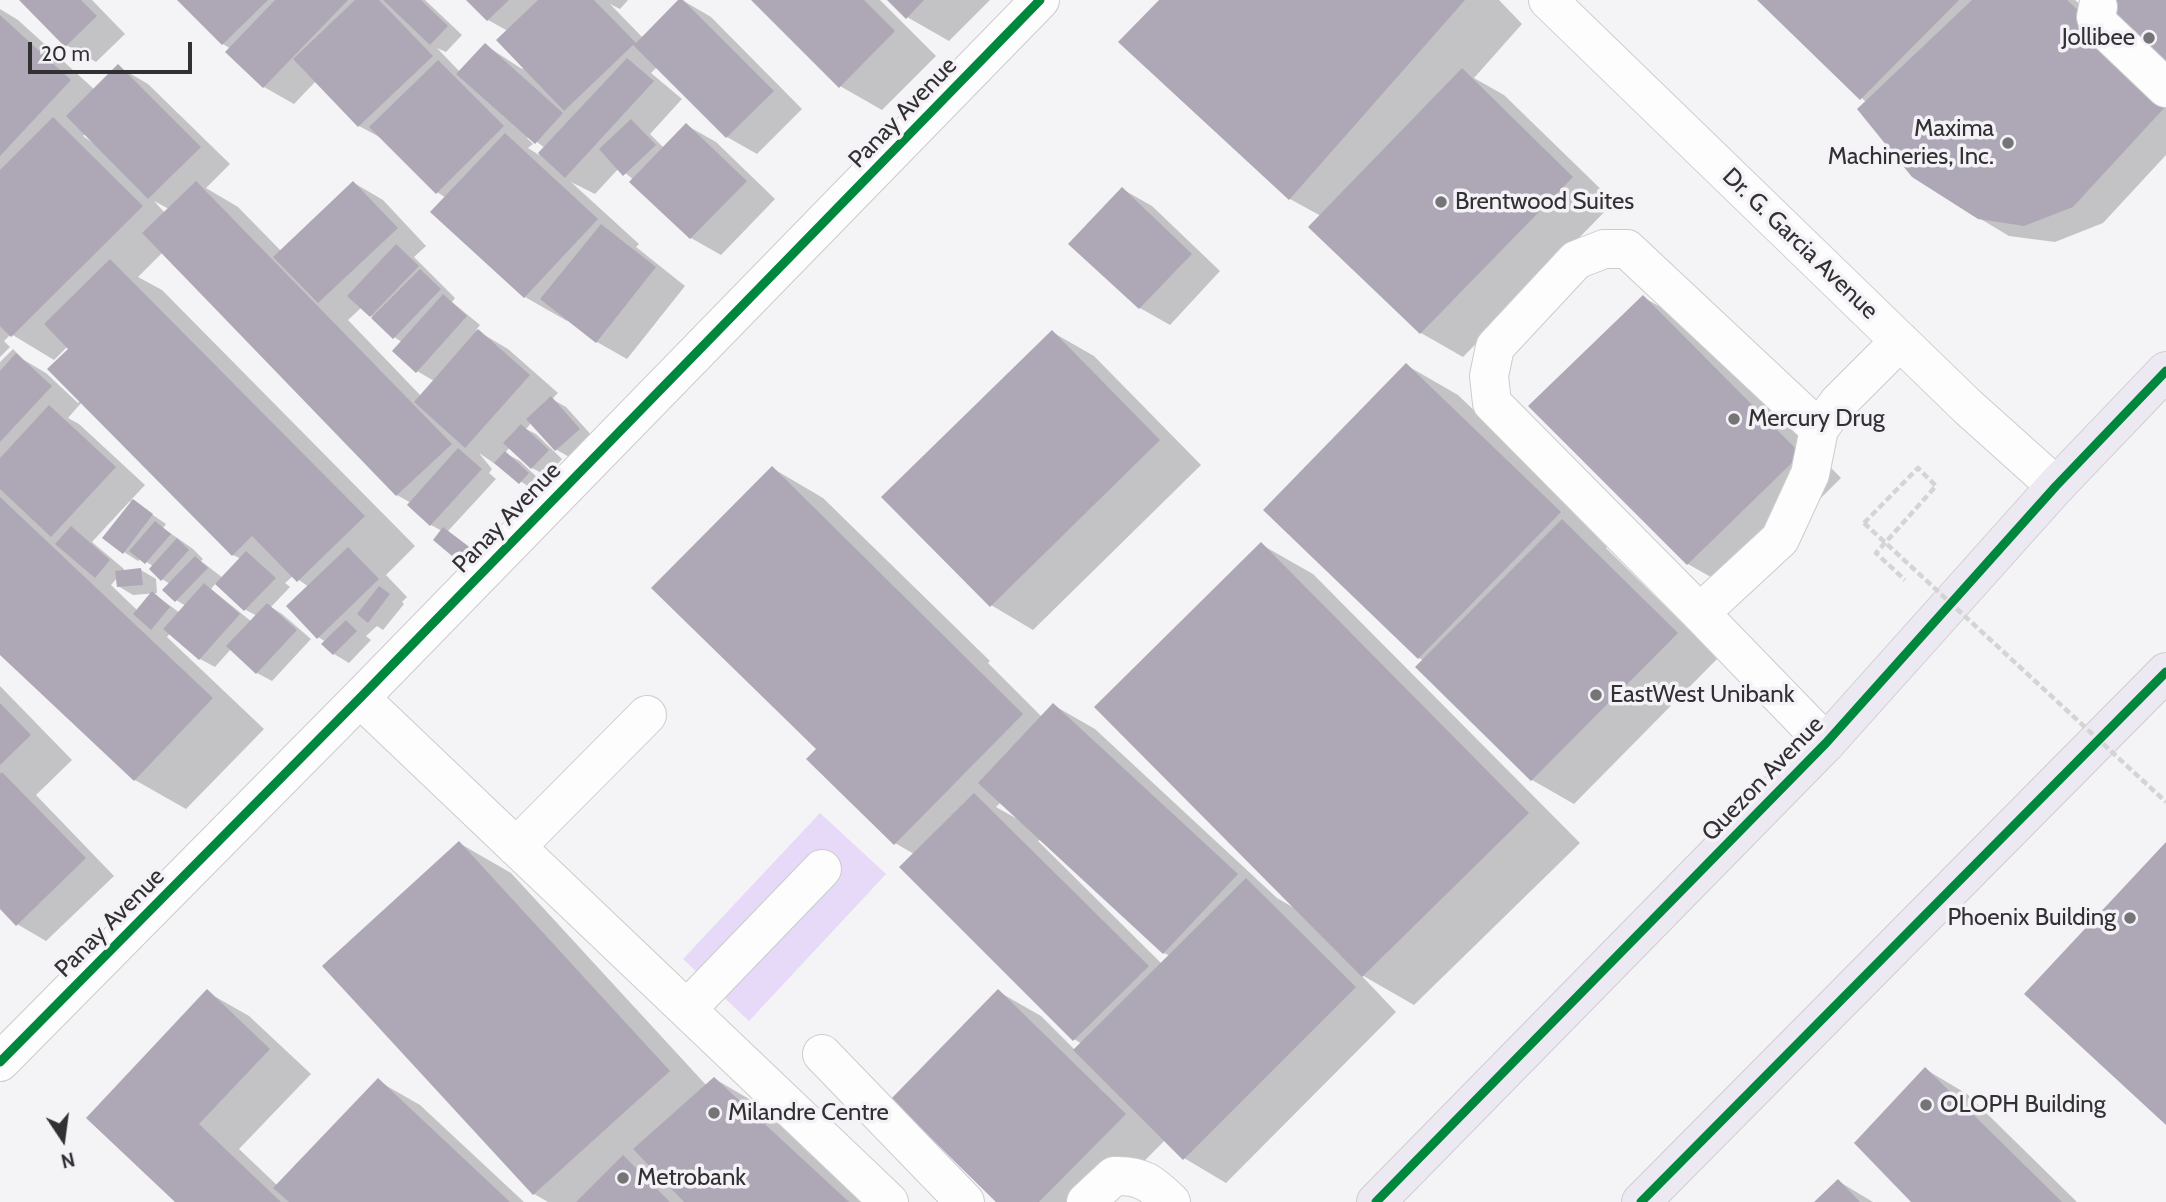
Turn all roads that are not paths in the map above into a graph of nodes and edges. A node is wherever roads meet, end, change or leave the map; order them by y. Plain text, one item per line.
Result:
1 (1040, 0) edge
2 (1548, 0) edge
3 (2098, 7) dead end
4 (2166, 88) edge
5 (1900, 341) junction
6 (2166, 371) edge
7 (2166, 411) edge
8 (1819, 429) junction
9 (2056, 486) junction
10 (2003, 545) junction
11 (1700, 613) junction
12 (2166, 672) edge
13 (359, 698) junction
14 (647, 715) dead end
15 (1826, 743) junction
16 (516, 847) junction
17 (822, 869) dead end
18 (687, 1009) junction
19 (821, 1054) dead end
20 (0, 1062) edge
21 (889, 1202) edge
22 (965, 1202) edge
23 (1086, 1202) edge
24 (1171, 1202) edge
25 (1376, 1202) edge
26 (1641, 1202) edge

1 - 13 street, Panay Avenue
2 - 5 street, Dr. G. Garcia Avenue
3 - 4 street
5 - 8 street
5 - 9 street, Dr. G. Garcia Avenue
6 - 9 main road, Quezon Avenue
7 - 10 main road
8 - 11 street
8 - 11 street
9 - 10 main road, Quezon Avenue
10 - 15 main road, Quezon Avenue
11 - 15 street
12 - 26 main road
13 - 16 street
13 - 20 street, Panay Avenue
14 - 16 street
15 - 25 main road, Quezon Avenue
16 - 18 street
17 - 18 street
18 - 21 street
19 - 22 street
23 - 24 street

